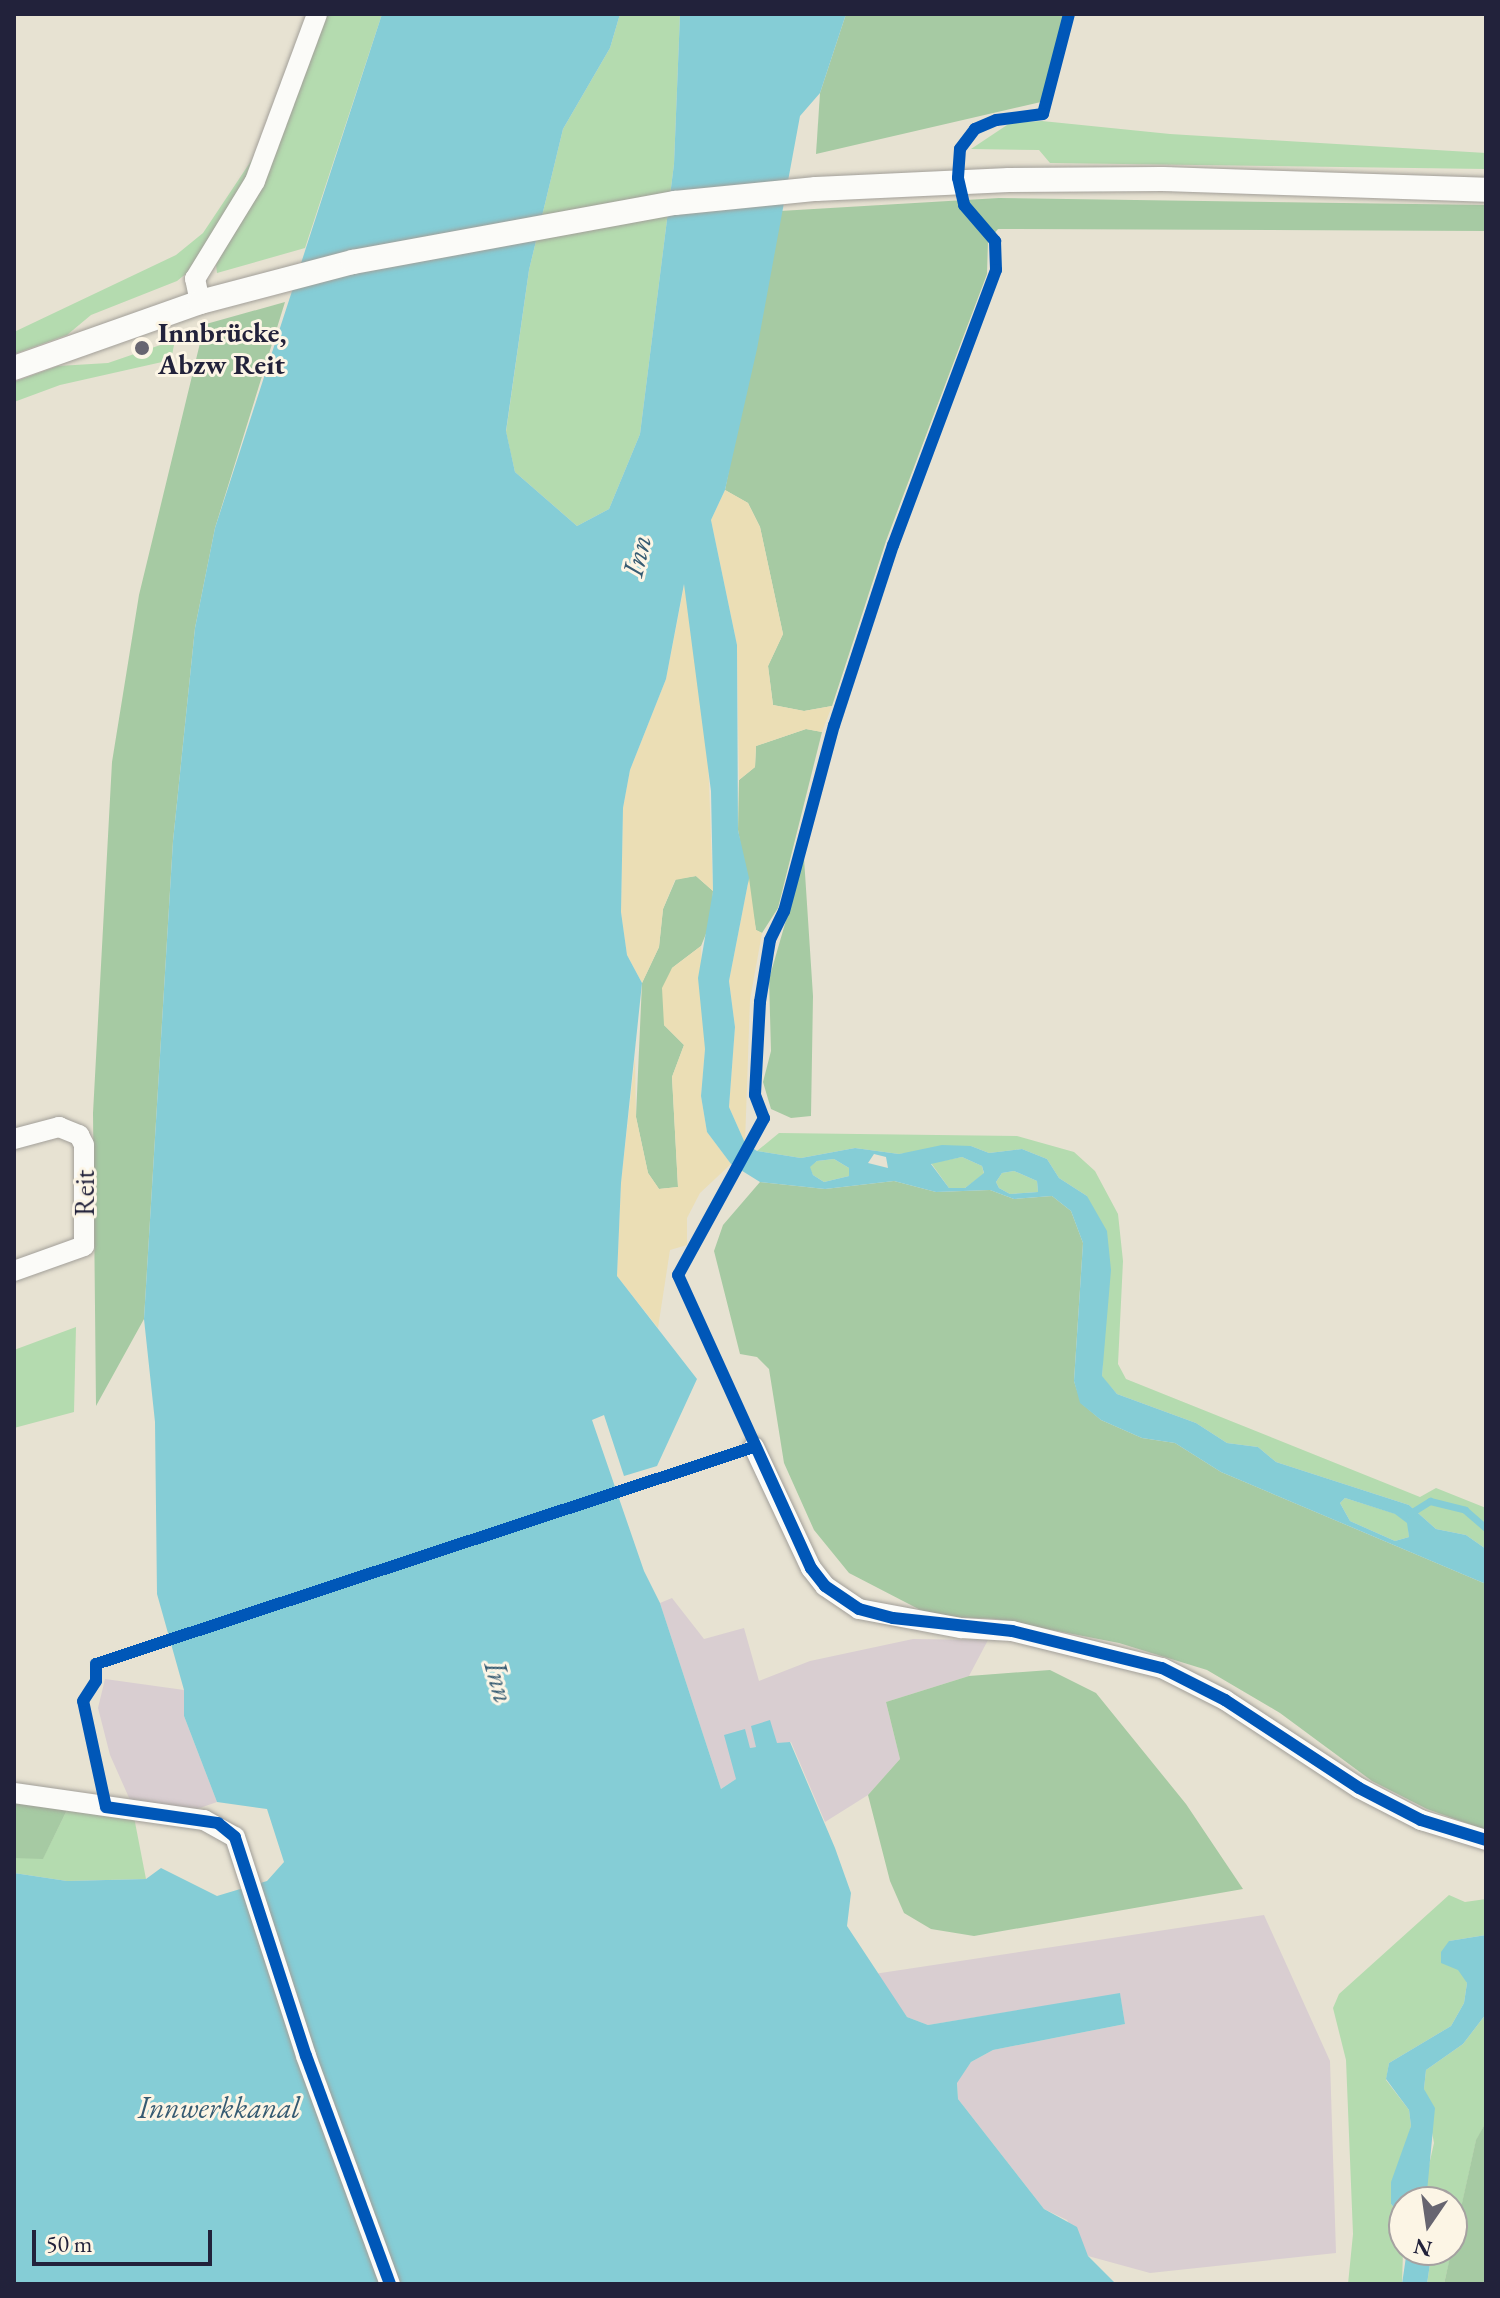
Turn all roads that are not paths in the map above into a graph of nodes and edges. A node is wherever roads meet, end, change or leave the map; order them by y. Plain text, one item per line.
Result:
1 (317, 14) edge
2 (1486, 190) edge
3 (200, 302) junction
4 (14, 368) edge
5 (14, 1139) edge
6 (14, 1271) edge
7 (754, 1447) dead end
8 (14, 1793) edge
9 (1486, 1840) edge
10 (390, 2284) edge

1 - 3 street
2 - 3 street
3 - 4 street
5 - 6 street, Reit
7 - 9 street
8 - 10 street

